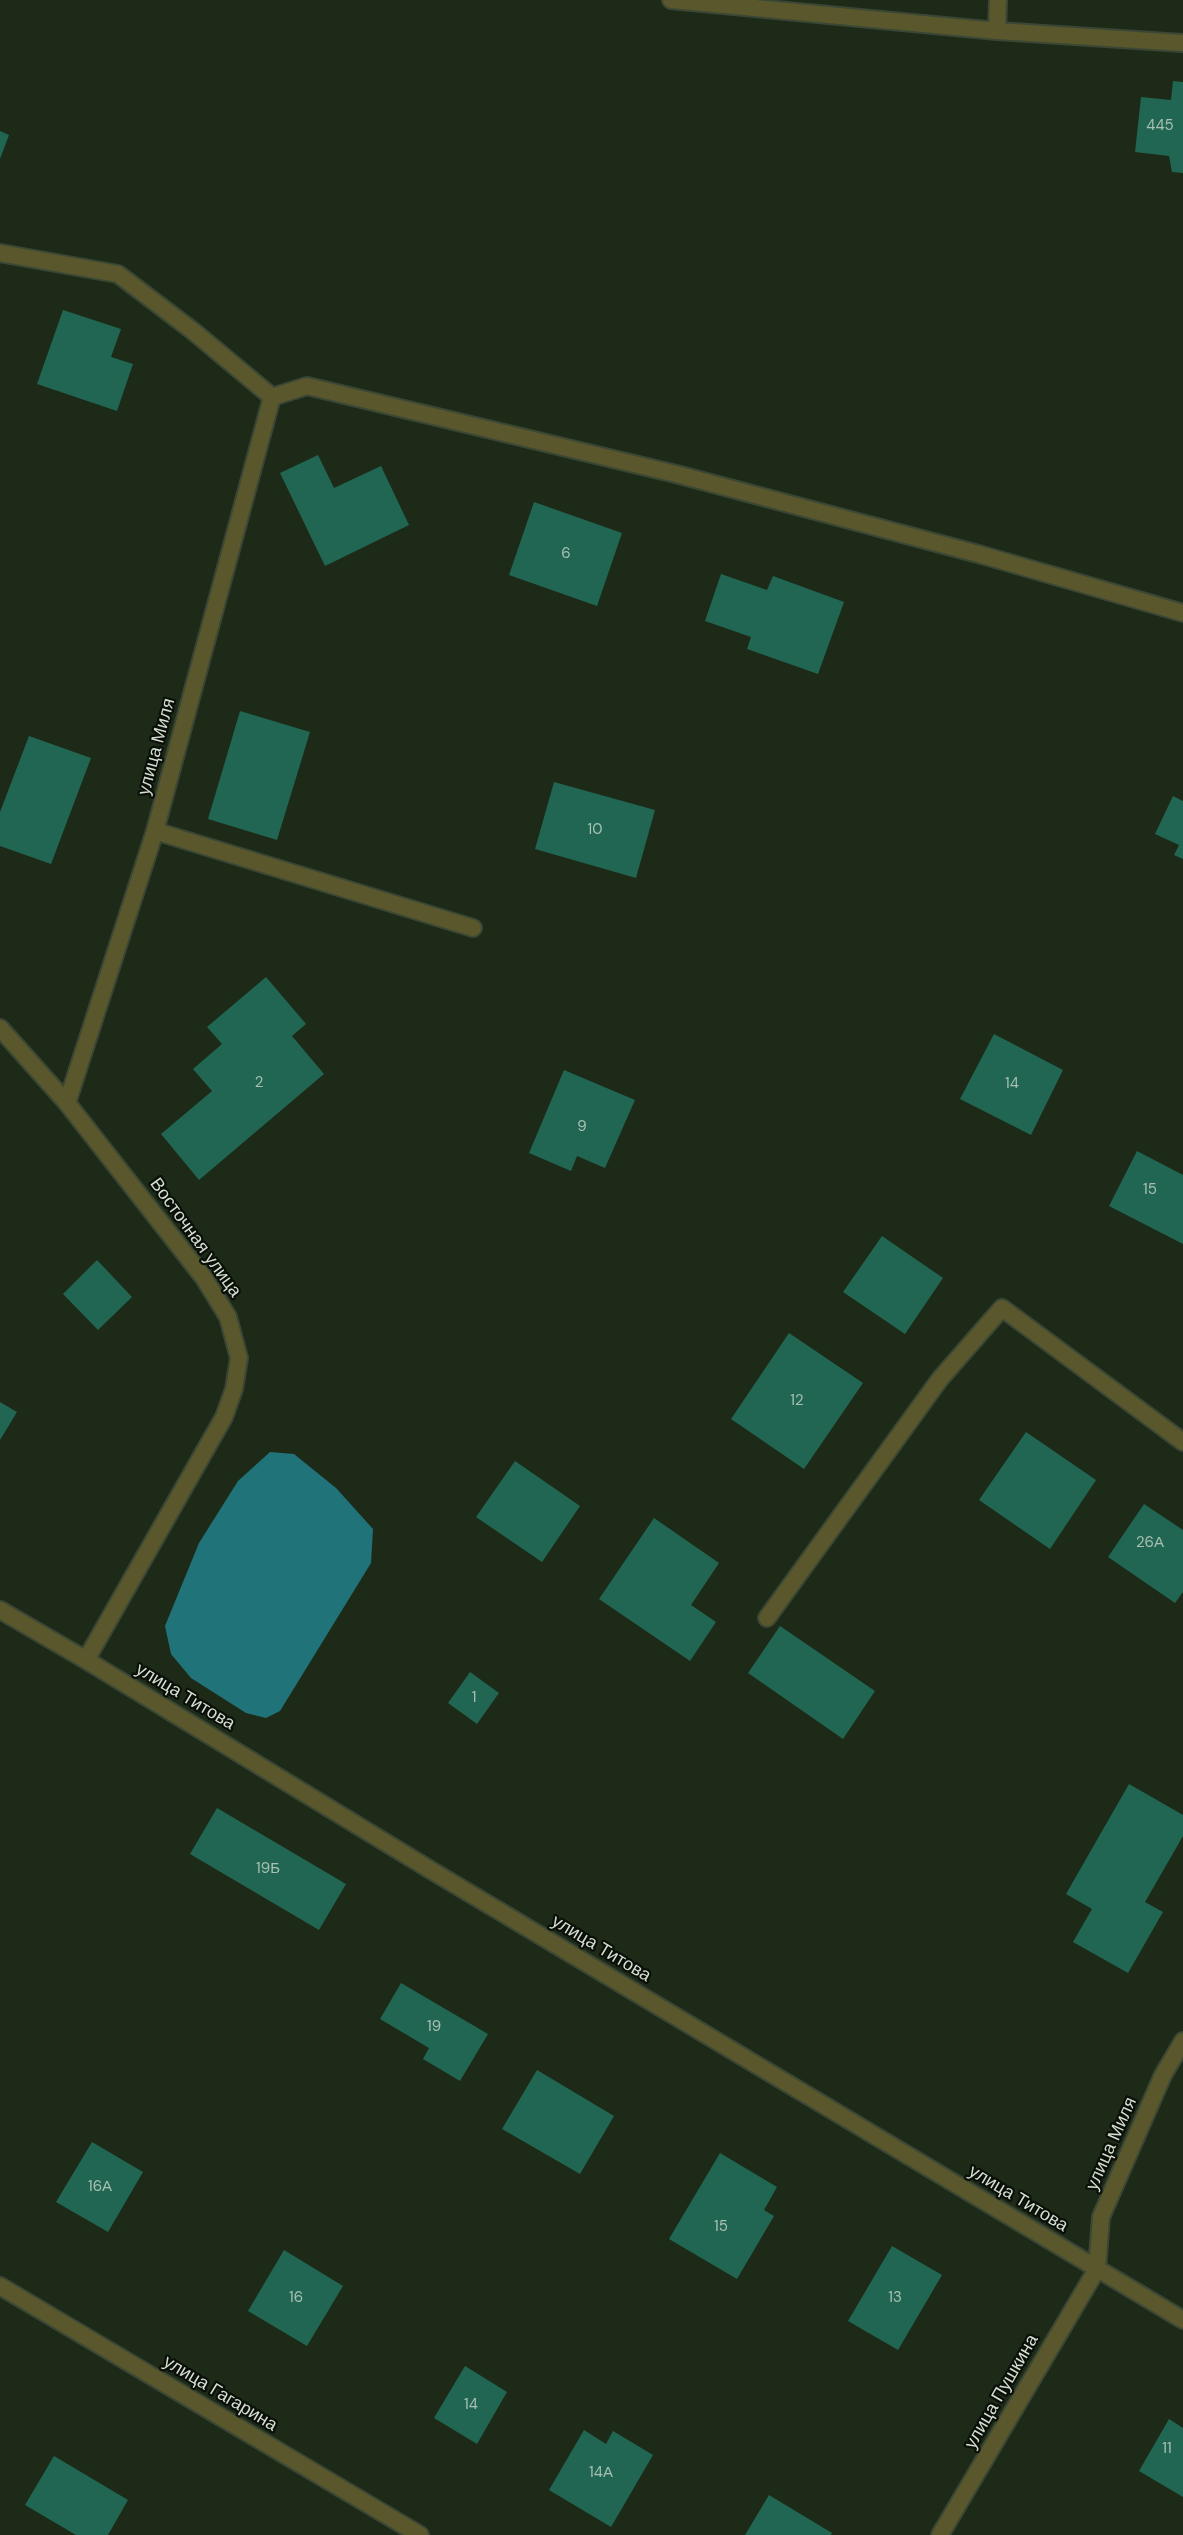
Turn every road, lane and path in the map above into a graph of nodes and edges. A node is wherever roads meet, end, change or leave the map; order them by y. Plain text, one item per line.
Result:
1 (671, 0) edge
2 (998, 0) edge
3 (997, 31) junction
4 (1183, 43) edge
5 (0, 253) edge
6 (272, 398) junction
7 (1183, 613) edge
8 (155, 831) junction
9 (473, 928) dead end
10 (0, 1028) edge
11 (68, 1103) junction
12 (1183, 1442) edge
13 (0, 1610) edge
14 (767, 1618) dead end
15 (86, 1659) junction
16 (1183, 2041) edge
17 (1096, 2269) junction
18 (0, 2286) edge
19 (1183, 2320) edge
20 (420, 2535) edge
21 (940, 2535) edge

1 - 3 street
2 - 3 street
3 - 4 street
5 - 6 street
6 - 7 street
6 - 8 street, улица Миля
8 - 9 street
8 - 11 street, улица Миля
10 - 11 street, Восточная улица
11 - 15 street, Восточная улица
12 - 14 street
13 - 15 street, улица Титова
15 - 17 street, улица Титова
16 - 17 street, улица Миля
17 - 19 street, улица Титова
17 - 21 street, улица Пушкина
18 - 20 street, улица Гагарина

